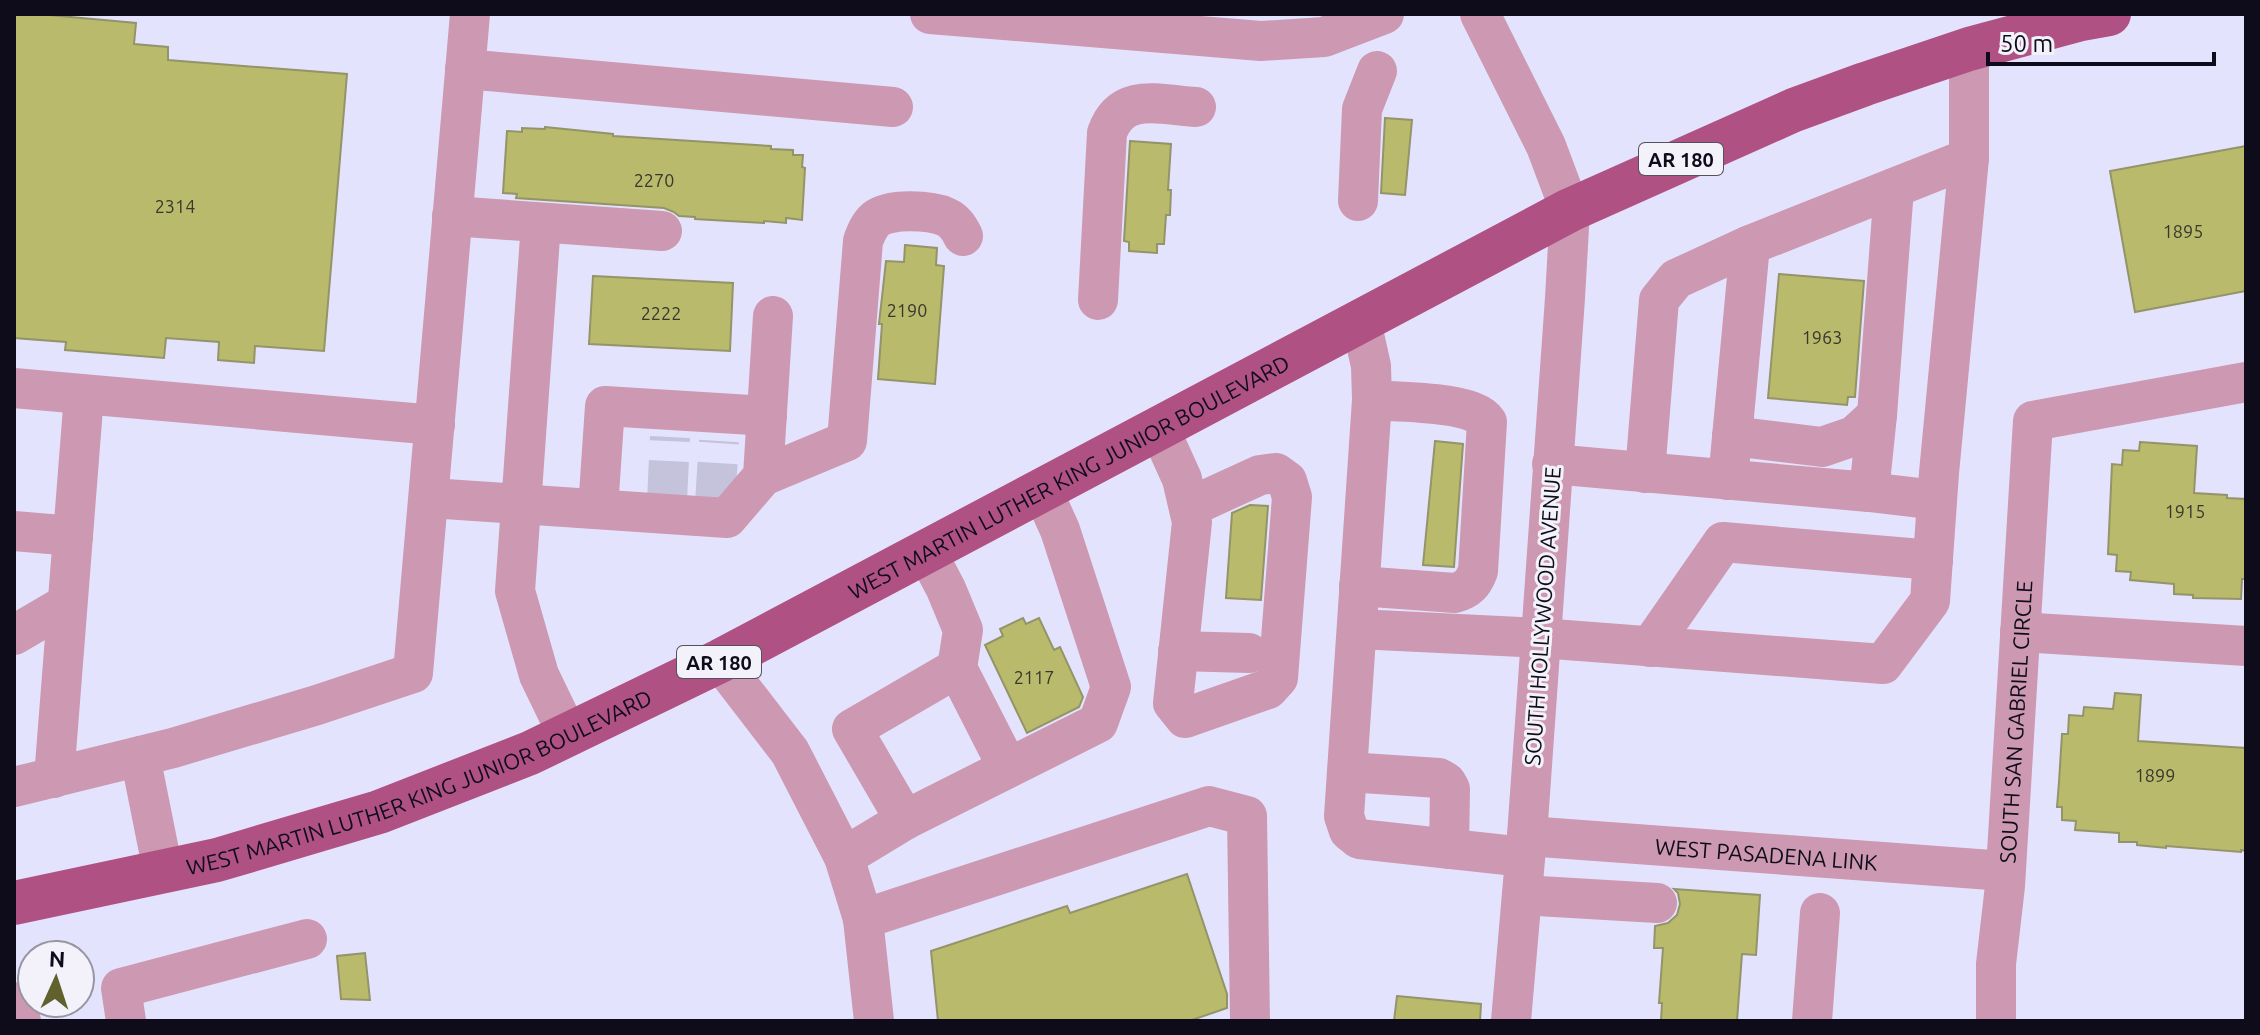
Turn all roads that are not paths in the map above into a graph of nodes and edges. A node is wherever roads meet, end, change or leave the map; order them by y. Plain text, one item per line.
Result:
1 (470, 14) edge
2 (930, 14) edge
3 (1384, 14) edge
4 (1480, 14) edge
5 (2109, 14) edge
6 (1969, 49) junction
7 (465, 69) junction
8 (1377, 71) dead end
9 (893, 107) dead end
10 (1196, 107) dead end
11 (1969, 158) junction
12 (1894, 188) junction
13 (1358, 201) dead end
14 (1570, 210) junction
15 (452, 216) junction
16 (541, 223) junction
17 (662, 231) dead end
18 (963, 236) dead end
19 (1750, 245) junction
20 (1098, 300) dead end
21 (773, 316) dead end
22 (1361, 321) junction
23 (2246, 382) edge
24 (14, 388) edge
25 (84, 395) junction
26 (1372, 400) junction
27 (1877, 415) junction
28 (767, 416) junction
29 (435, 425) junction
30 (1159, 428) junction
31 (1732, 436) junction
32 (1552, 464) junction
33 (1645, 473) junction
34 (763, 476) junction
35 (1728, 480) junction
36 (1042, 490) junction
37 (1869, 492) junction
38 (430, 498) junction
39 (1937, 500) junction
40 (520, 504) junction
41 (1190, 507) junction
42 (598, 509) junction
43 (14, 531) edge
44 (73, 536) junction
45 (926, 551) junction
46 (1933, 560) junction
47 (1359, 586) junction
48 (67, 604) junction
49 (1357, 629) junction
50 (2020, 632) junction
51 (14, 635) edge
52 (1540, 638) junction
53 (2246, 646) edge
54 (1650, 647) junction
55 (1178, 651) junction
56 (1249, 653) dead end
57 (720, 661) junction
58 (957, 668) junction
59 (568, 735) junction
60 (140, 756) junction
61 (1008, 768) junction
62 (1347, 772) junction
63 (54, 778) junction
64 (14, 787) edge
65 (905, 820) junction
66 (1449, 849) junction
67 (844, 857) junction
68 (1525, 863) junction
69 (163, 871) junction
70 (2005, 871) junction
71 (14, 903) edge
72 (1657, 903) dead end
73 (1820, 913) dead end
74 (863, 919) junction
75 (307, 939) dead end
76 (14, 1002) edge
77 (21, 1021) edge
78 (126, 1021) edge
79 (874, 1021) edge
80 (1250, 1021) edge
81 (1511, 1021) edge
82 (1812, 1021) edge
83 (1996, 1021) edge

1 - 7 street
2 - 3 street
4 - 14 street
5 - 6 main road, WEST MARTIN LUTHER KING JUNIOR BOULEVARD / AR 180
6 - 11 street
6 - 14 main road, WEST MARTIN LUTHER KING JUNIOR BOULEVARD / AR 180
7 - 9 street
7 - 15 street
8 - 13 street
10 - 20 street
11 - 12 street
11 - 39 street
12 - 19 street
12 - 27 street
14 - 22 main road, WEST MARTIN LUTHER KING JUNIOR BOULEVARD / AR 180
14 - 32 street, SOUTH HOLLYWOOD AVENUE
15 - 16 street
15 - 29 street
16 - 17 street
16 - 40 street
18 - 34 street
19 - 31 street
19 - 33 street
21 - 28 street
22 - 26 street
22 - 30 main road, WEST MARTIN LUTHER KING JUNIOR BOULEVARD / AR 180
23 - 50 street, SOUTH SAN GABRIEL CIRCLE
24 - 25 street
25 - 29 street
25 - 44 street
26 - 47 street
26 - 47 street
27 - 31 street
27 - 37 street
28 - 34 street
28 - 42 street
29 - 38 street
30 - 36 main road, WEST MARTIN LUTHER KING JUNIOR BOULEVARD / AR 180
30 - 41 street
31 - 35 street
32 - 33 street
32 - 52 street, SOUTH HOLLYWOOD AVENUE
33 - 35 street
34 - 42 street
35 - 37 street
36 - 45 main road, WEST MARTIN LUTHER KING JUNIOR BOULEVARD / AR 180
36 - 61 street
37 - 39 street
38 - 40 street
38 - 60 street
39 - 46 street
40 - 42 street
40 - 59 street
41 - 55 street
41 - 55 street
43 - 44 street
44 - 48 street
45 - 57 main road, WEST MARTIN LUTHER KING JUNIOR BOULEVARD / AR 180
45 - 58 street
46 - 54 street
46 - 54 street
47 - 49 street
48 - 51 street
48 - 63 street
49 - 52 street
49 - 62 street
50 - 53 street
50 - 70 street, SOUTH SAN GABRIEL CIRCLE
52 - 54 street
52 - 68 street, SOUTH HOLLYWOOD AVENUE
55 - 56 street
57 - 59 main road, WEST MARTIN LUTHER KING JUNIOR BOULEVARD / AR 180
57 - 67 street
58 - 61 street
58 - 65 street
59 - 69 main road, WEST MARTIN LUTHER KING JUNIOR BOULEVARD / AR 180
60 - 63 street
60 - 69 street
61 - 65 street
62 - 66 street
62 - 66 street
63 - 64 street
65 - 67 street
66 - 68 street
67 - 74 street
68 - 70 street, WEST PASADENA LINK
68 - 72 street
68 - 81 street, SOUTH HOLLYWOOD AVENUE
69 - 71 main road, WEST MARTIN LUTHER KING JUNIOR BOULEVARD / AR 180
70 - 83 street, SOUTH SAN GABRIEL CIRCLE
73 - 82 street
74 - 79 street
74 - 80 street
75 - 78 street
76 - 77 street

